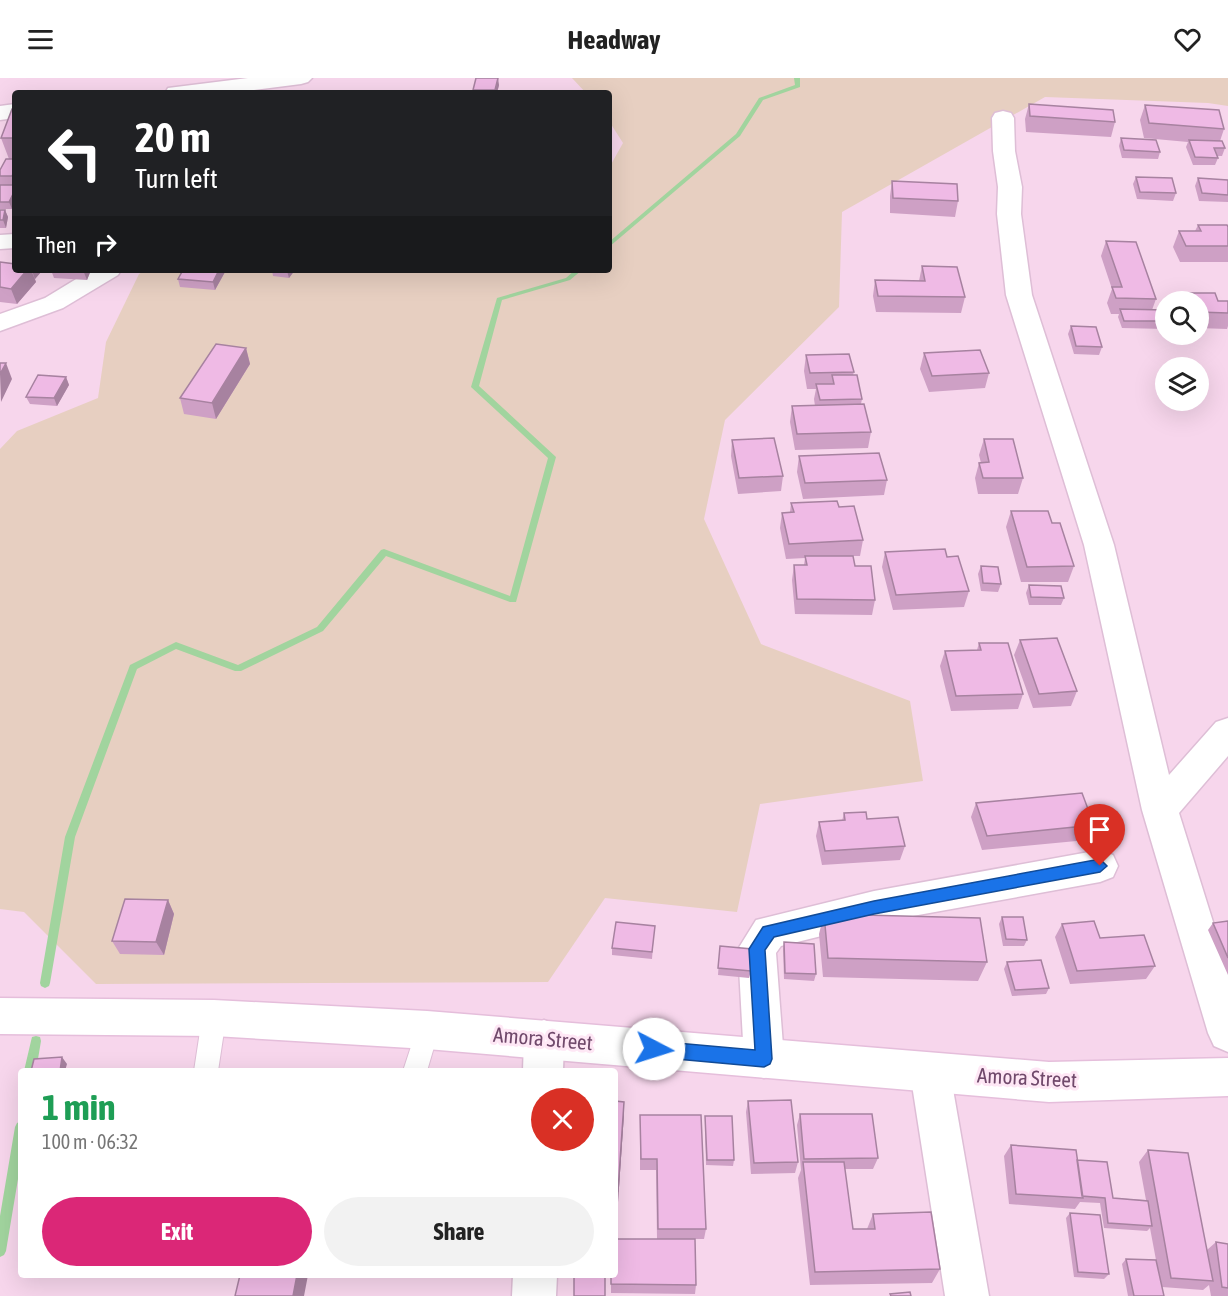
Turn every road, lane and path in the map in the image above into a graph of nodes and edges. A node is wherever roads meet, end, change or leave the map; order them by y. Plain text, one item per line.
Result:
1 (301, 78) edge
2 (246, 82) edge
3 (195, 90) edge
4 (1003, 118) dead end
5 (104, 273) edge
6 (0, 323) edge
7 (1228, 732) edge
8 (1160, 810) junction
9 (1100, 866) dead end
10 (0, 1016) edge
11 (214, 1018) junction
12 (427, 1030) junction
13 (1228, 1033) edge
14 (543, 1055) edge
15 (764, 1059) junction
16 (206, 1068) edge
17 (416, 1068) edge
18 (930, 1072) junction
19 (1228, 1077) edge
20 (535, 1278) edge
21 (534, 1296) edge
22 (967, 1296) edge

1 - 2 street
2 - 3 street
4 - 8 street
5 - 6 street
7 - 8 street
8 - 13 street
9 - 15 street
10 - 11 street, Amora Street
11 - 12 street, Amora Street
11 - 16 lane
12 - 14 street, Amora Street
12 - 17 lane
14 - 15 street, Amora Street
15 - 18 street, Amora Street
18 - 19 street, Amora Street
18 - 22 street
20 - 21 street

